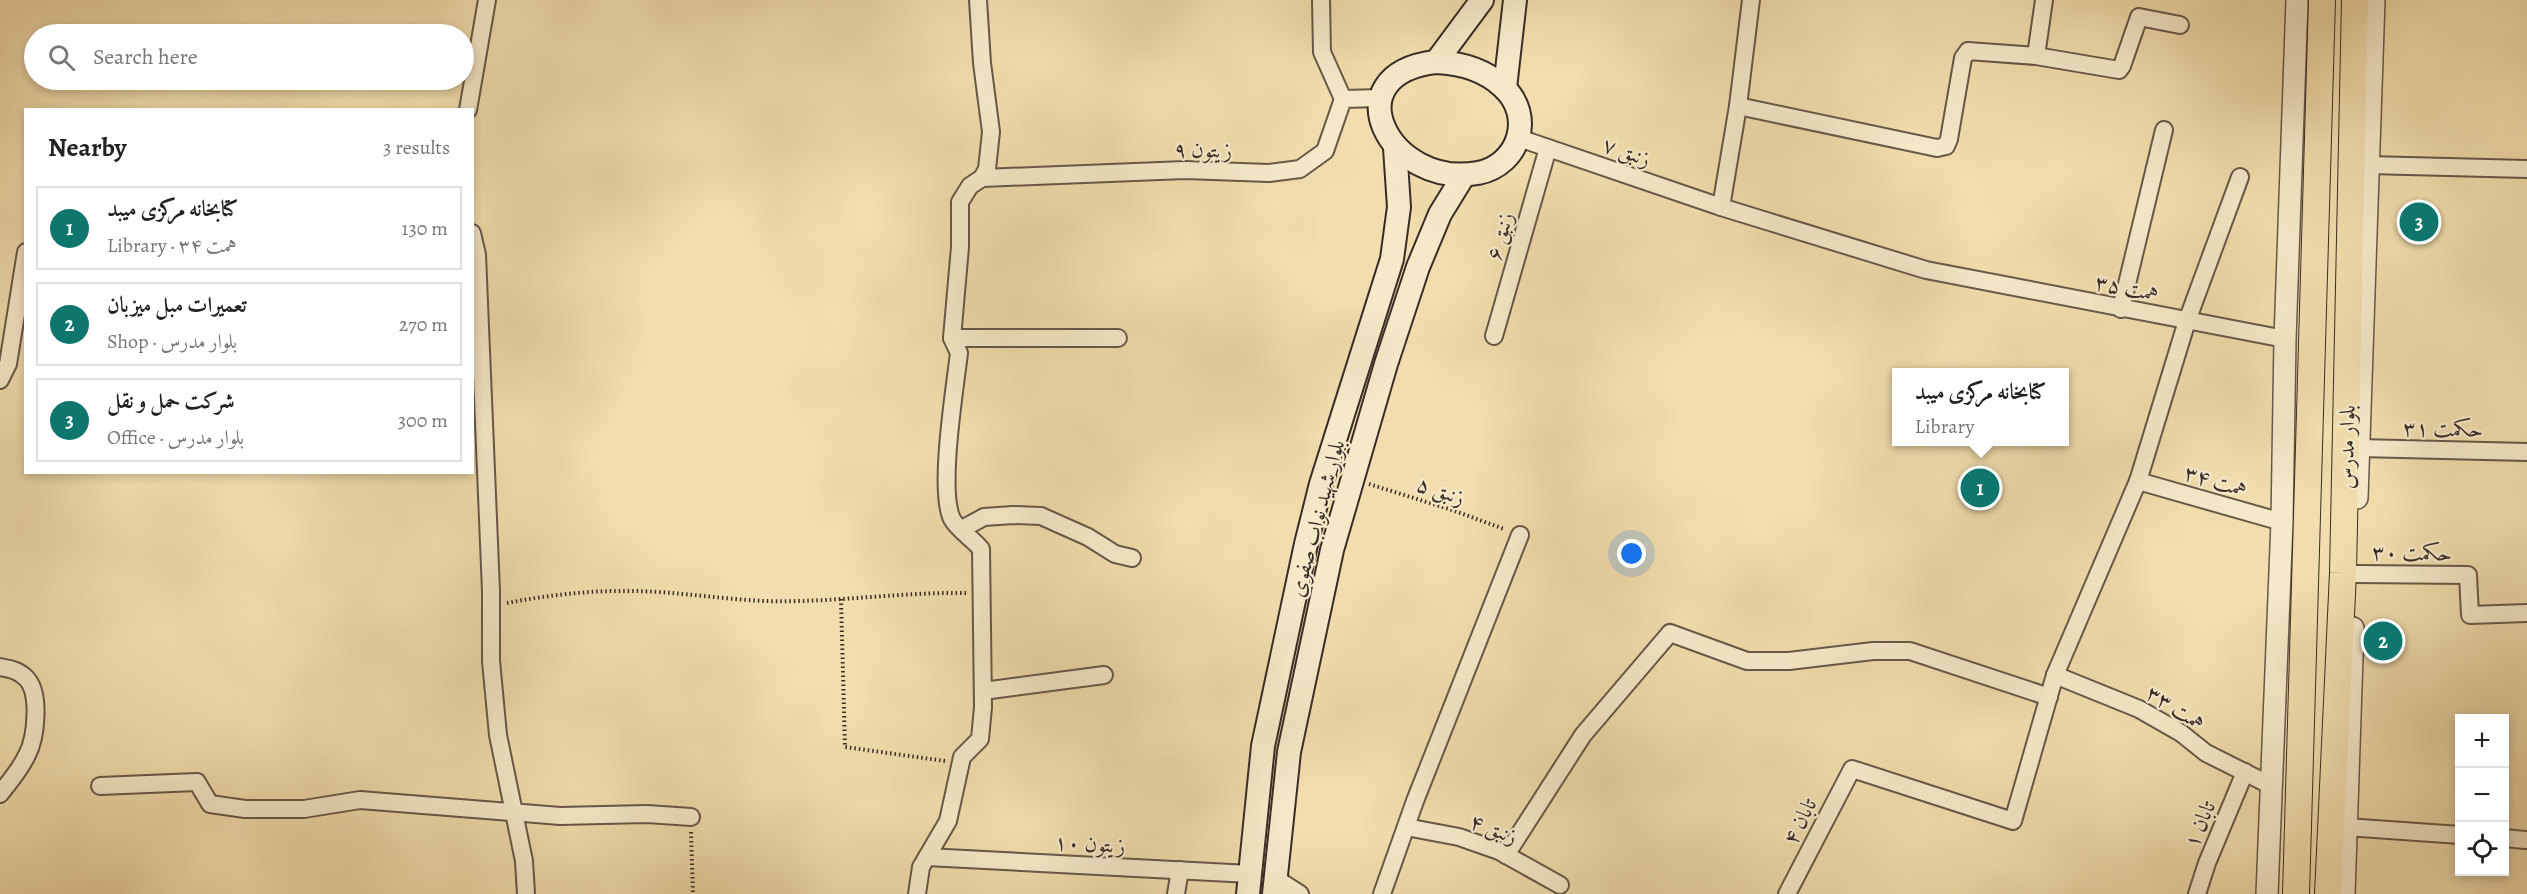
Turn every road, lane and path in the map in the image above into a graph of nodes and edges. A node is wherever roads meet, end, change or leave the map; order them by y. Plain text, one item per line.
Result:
1 (487, 0) edge
2 (978, 0) edge
3 (1321, 0) edge
4 (1482, 0) edge
5 (1515, 0) edge
6 (1751, 0) edge
7 (2044, 0) edge
8 (2297, 0) edge
9 (2322, 0) edge
10 (2355, 0) edge
11 (2374, 0) edge
12 (2180, 25) dead end
13 (2036, 56) junction
14 (1436, 62) junction
15 (474, 75) edge
16 (1505, 88) junction
17 (471, 90) edge
18 (1381, 98) junction
19 (1343, 99) junction
20 (1738, 106) junction
21 (468, 108) edge
22 (2294, 119) junction
23 (2320, 120) junction
24 (2164, 130) dead end
25 (1520, 138) junction
26 (1395, 148) junction
27 (1548, 148) junction
28 (2368, 165) junction
29 (2527, 169) edge
30 (1464, 175) junction
31 (2240, 177) dead end
32 (982, 178) junction
33 (1721, 207) junction
34 (2358, 237) junction
35 (474, 244) edge
36 (24, 264) edge
37 (1961, 278) joint
38 (2121, 309) junction
39 (2187, 321) junction
40 (1494, 336) dead end
41 (952, 338) junction
42 (1118, 338) dead end
43 (2285, 339) junction
44 (0, 380) edge
45 (2359, 448) junction
46 (2527, 452) edge
47 (1351, 479) junction
48 (2138, 481) junction
49 (2282, 522) junction
50 (962, 529) junction
51 (1520, 535) joint
52 (1132, 558) dead end
53 (2355, 574) junction
54 (981, 593) junction
55 (842, 599) junction
56 (491, 606) junction
57 (2527, 613) edge
58 (0, 667) edge
59 (1104, 675) dead end
60 (2055, 675) junction
61 (983, 691) junction
62 (2049, 697) junction
63 (961, 763) junction
64 (2245, 772) junction
65 (2270, 785) junction
66 (100, 786) dead end
67 (2299, 790) junction
68 (0, 794) edge
69 (514, 811) junction
70 (691, 817) joint
71 (1406, 826) junction
72 (2346, 827) junction
73 (2455, 835) edge
74 (2509, 838) edge
75 (2525, 840) dead end
76 (1506, 855) junction
77 (927, 857) junction
78 (1180, 870) junction
79 (1249, 884) edge
80 (1560, 885) dead end
81 (1275, 886) edge
82 (526, 894) edge
83 (693, 894) edge
84 (917, 894) edge
85 (1176, 894) edge
86 (1300, 894) edge
87 (1382, 894) edge
88 (1787, 894) edge
89 (2197, 894) edge
90 (2267, 894) edge
91 (2296, 894) edge
92 (2328, 894) edge
93 (2344, 894) edge

1 - 15 street
2 - 32 street
3 - 19 street
4 - 14 main road
5 - 16 main road
6 - 20 street
7 - 13 street
8 - 22 street
9 - 23 main road, بلوار مدرس
10 - 34 main road, بلوار مدرس
11 - 28 street
12 - 13 street
13 - 20 street
14 - 16 main road
14 - 18 main road
16 - 25 main road
17 - 21 street
18 - 19 street
18 - 26 main road
19 - 32 street, زیتون ۹
20 - 33 street
22 - 23 street
22 - 43 street
23 - 67 main road, بلوار مدرس
24 - 38 street
25 - 27 street, زنبق ۷
25 - 30 main road
26 - 30 main road
26 - 79 main road, بلوار شهید نواب صفوی
27 - 33 street, زنبق ۷
27 - 40 street, زنبق ۶
28 - 29 street
28 - 34 street
30 - 47 main road, بلوار شهید نواب صفوی
31 - 39 street
32 - 41 street
33 - 37 street, زنبق ۷
34 - 45 street
34 - 92 main road, بلوار مدرس
35 - 56 street
36 - 44 street
37 - 38 street, همت ۳۵
38 - 39 street, همت ۳۵
39 - 43 street, همت ۳۵
39 - 48 street
41 - 42 street
41 - 50 street
43 - 49 street
45 - 46 street, حکمت ۳۱
45 - 53 street
47 - 51 path, زنبق ۵
47 - 81 main road, بلوار شهید نواب صفوی
48 - 49 street, همت ۳۴
48 - 60 street
49 - 65 street
50 - 52 street
50 - 54 street
51 - 71 street
53 - 57 street, حکمت ۳۰
53 - 72 street
54 - 55 path
54 - 61 street
55 - 56 path
55 - 63 path
56 - 69 street
58 - 68 street
59 - 61 street
60 - 62 street
60 - 64 street, همت ۳۳
61 - 63 street
62 - 76 street
62 - 88 street, تابان ۴
63 - 77 street
64 - 65 street, همت ۳۳
64 - 89 street, تابان ۱
65 - 67 street
65 - 90 street
66 - 69 street
67 - 91 main road, بلوار مدرس
69 - 70 street
69 - 82 street
70 - 83 path
71 - 76 street, زنبق ۴
71 - 87 street
72 - 73 street
72 - 93 street
74 - 75 street
76 - 80 street, زنبق ۴
77 - 78 street, زیتون ۱۰
77 - 84 street
78 - 79 street, زیتون ۱۰
78 - 85 street
81 - 86 street

